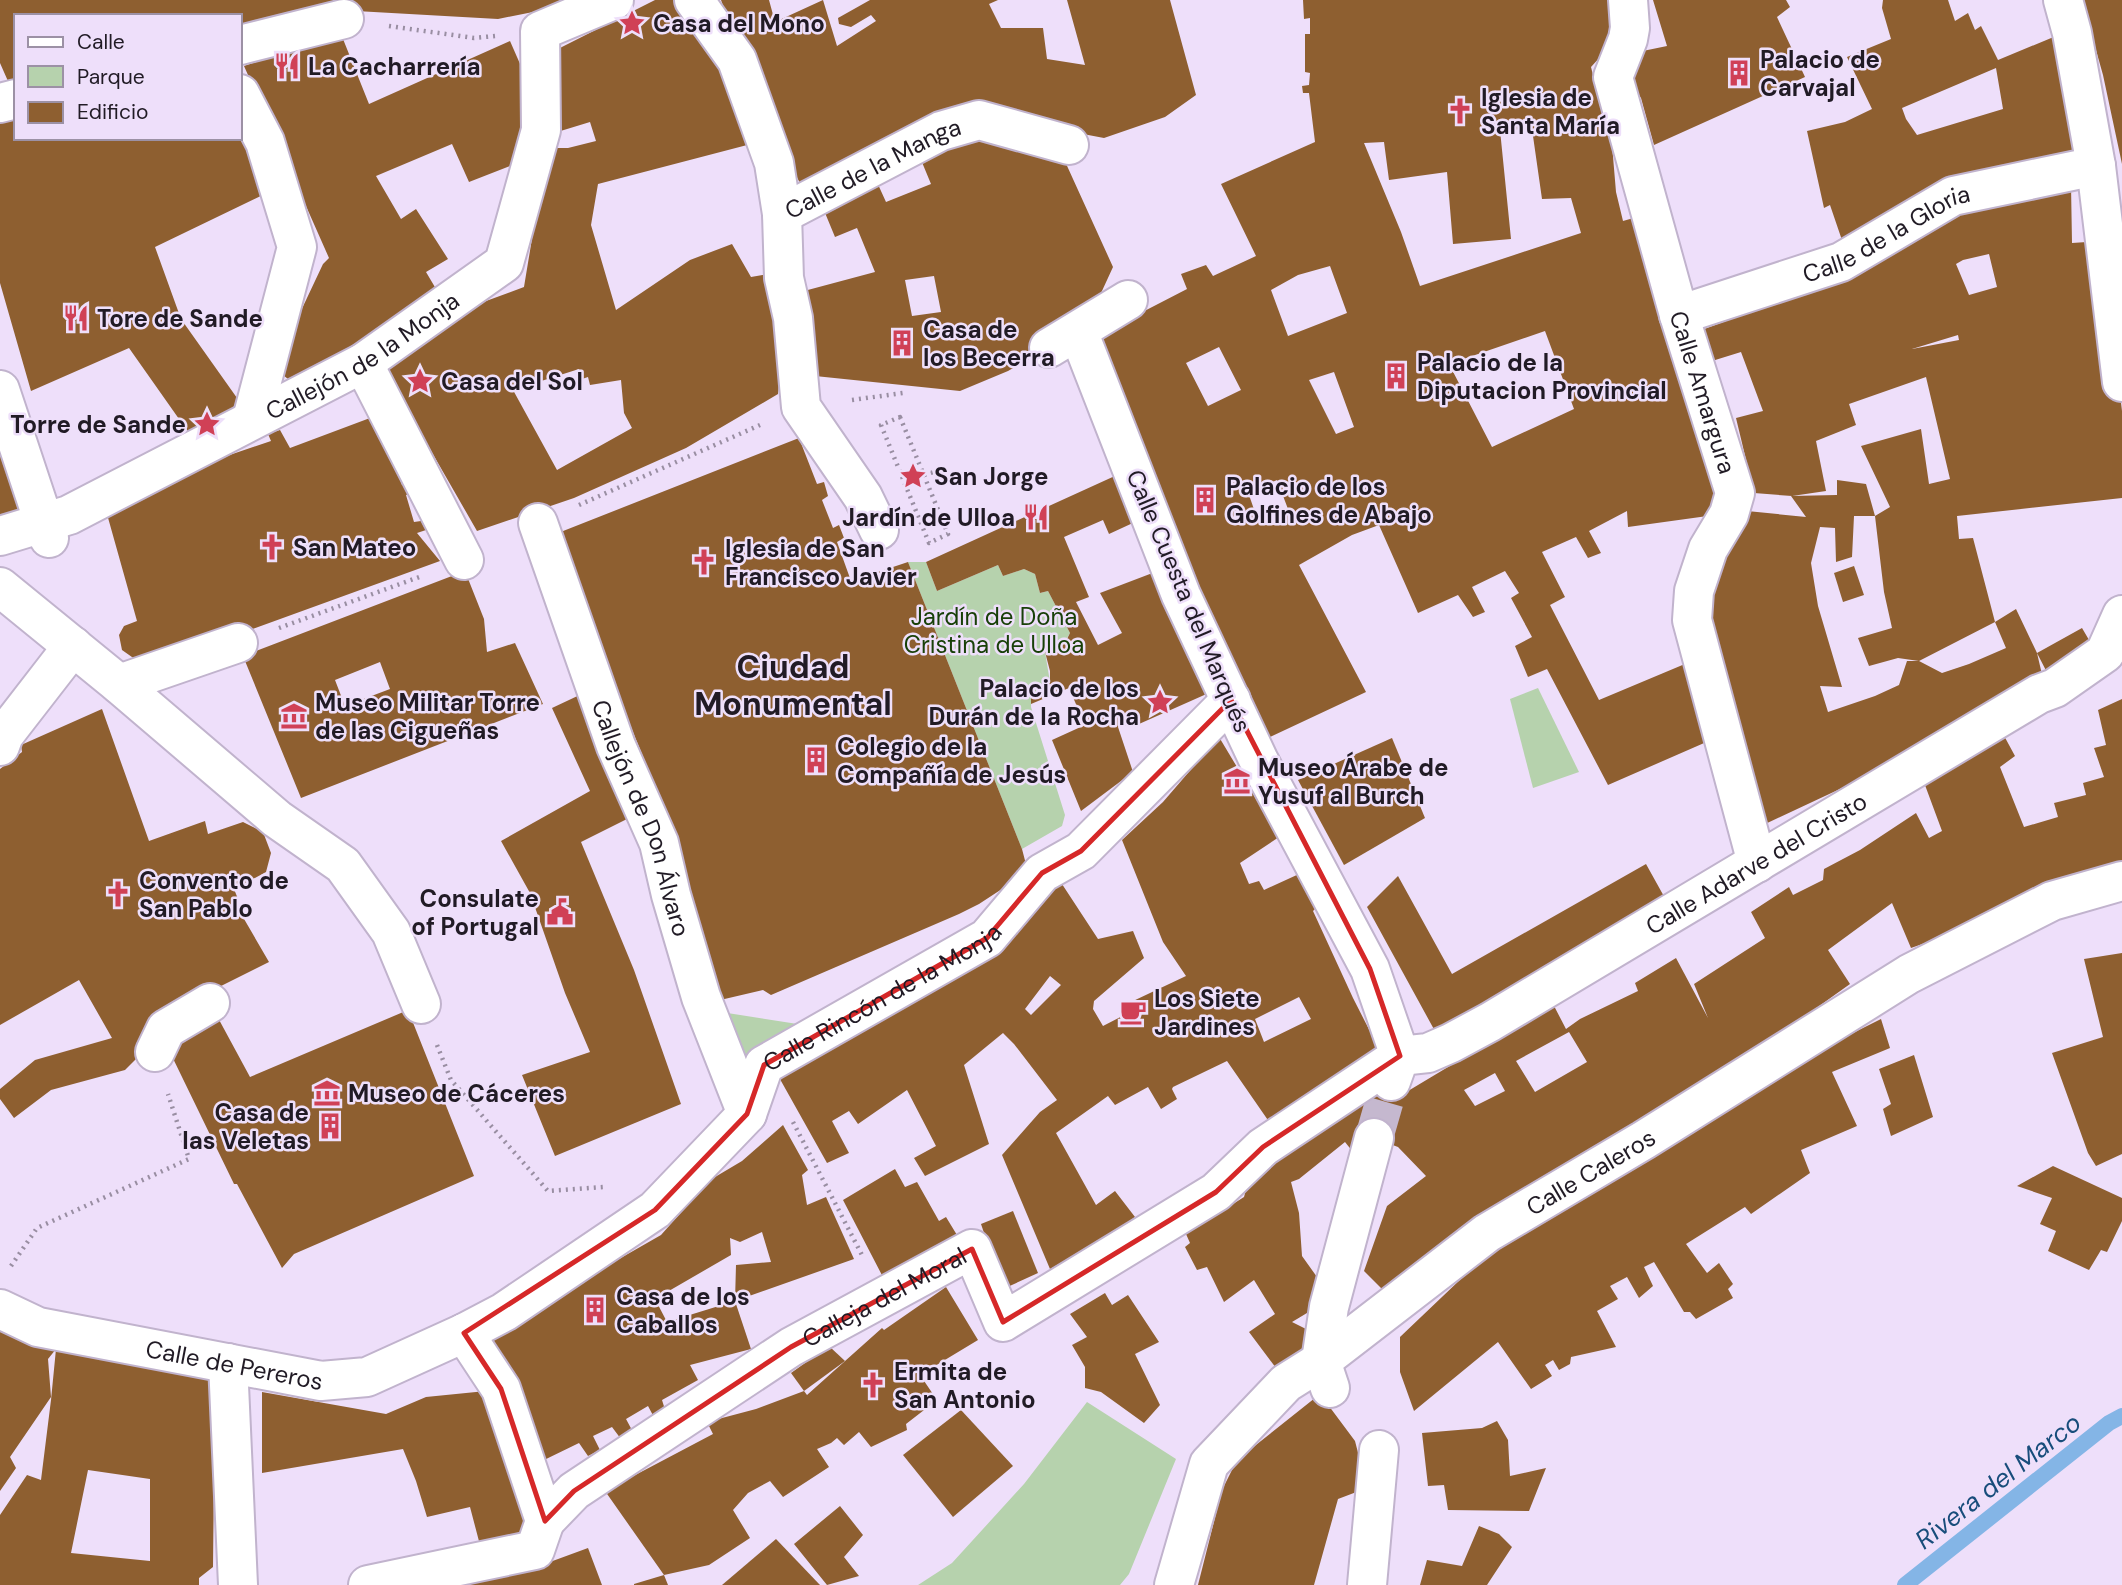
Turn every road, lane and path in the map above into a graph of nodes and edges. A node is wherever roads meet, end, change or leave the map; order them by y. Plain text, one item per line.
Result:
1 (614, 0) edge
2 (694, 0) edge
3 (1628, 0) edge
4 (2063, 0) edge
5 (344, 19) joint
6 (540, 31) junction
7 (242, 44) edge
8 (242, 98) edge
9 (1069, 145) dead end
10 (2096, 166) junction
11 (782, 215) junction
12 (1128, 300) dead end
13 (1679, 315) junction
14 (363, 363) junction
15 (2122, 382) edge
16 (0, 390) edge
17 (252, 419) junction
18 (937, 471) dead end
19 (924, 475) junction
20 (538, 523) dead end
21 (879, 530) dead end
22 (47, 531) junction
23 (0, 536) edge
24 (464, 560) dead end
25 (0, 587) edge
26 (2122, 615) edge
27 (238, 643) dead end
28 (73, 646) junction
29 (119, 684) junction
30 (1231, 700) junction
31 (2, 741) edge
32 (1757, 863) junction
33 (2122, 881) edge
34 (210, 1003) dead end
35 (421, 1004) joint
36 (155, 1052) joint
37 (1400, 1056) junction
38 (764, 1065) junction
39 (1386, 1096) tunnel mouth
40 (747, 1114) junction
41 (1374, 1138) tunnel mouth
42 (548, 1191) dead end
43 (7, 1270) dead end
44 (884, 1296) junction
45 (0, 1309) edge
46 (464, 1333) junction
47 (228, 1363) junction
48 (1326, 1374) junction
49 (1379, 1450) dead end
50 (545, 1521) junction
51 (238, 1585) edge
52 (368, 1585) edge
53 (1174, 1585) edge
54 (1367, 1585) edge

1 - 6 street
2 - 11 street
3 - 13 street, Calle Amargura
4 - 10 street
5 - 6 path
5 - 7 street
6 - 14 street, Callejón de la Monja
8 - 17 street
9 - 11 street, Calle de la Manga
10 - 13 street, Calle de la Gloria
10 - 15 street
11 - 21 street, Calle de la Manga
12 - 30 street, Calle Cuesta del Marqués
13 - 32 street, Calle Amargura
14 - 17 street, Callejón de la Monja
14 - 24 street
16 - 22 street
17 - 22 street, Callejón de la Monja
18 - 19 path
19 - 19 path
20 - 40 street, Callejón de Don Álvaro
22 - 23 street, Callejón de la Monja
25 - 28 street
26 - 32 street, Calle Adarve del Cristo
27 - 29 street
28 - 29 street
28 - 31 street
29 - 35 street
30 - 37 street, Calle Cuesta del Marqués
30 - 38 street, Calle Rincón de la Monja
32 - 37 street, Calle Adarve del Cristo
33 - 48 street, Calle Caleros
34 - 36 street
35 - 42 path
36 - 43 path
37 - 39 street
37 - 44 street, Calleja del Moral
38 - 40 street, Calle Rincón de la Monja
38 - 44 path
40 - 46 street, Calle Rincón de la Monja
41 - 48 street
44 - 50 street, Calleja del Moral
45 - 47 street, Calle de Pereros
46 - 47 street, Calle de Pereros
46 - 50 street
47 - 51 street
48 - 53 street, Calle Caleros
49 - 54 street
50 - 52 street, Calleja del Moral

